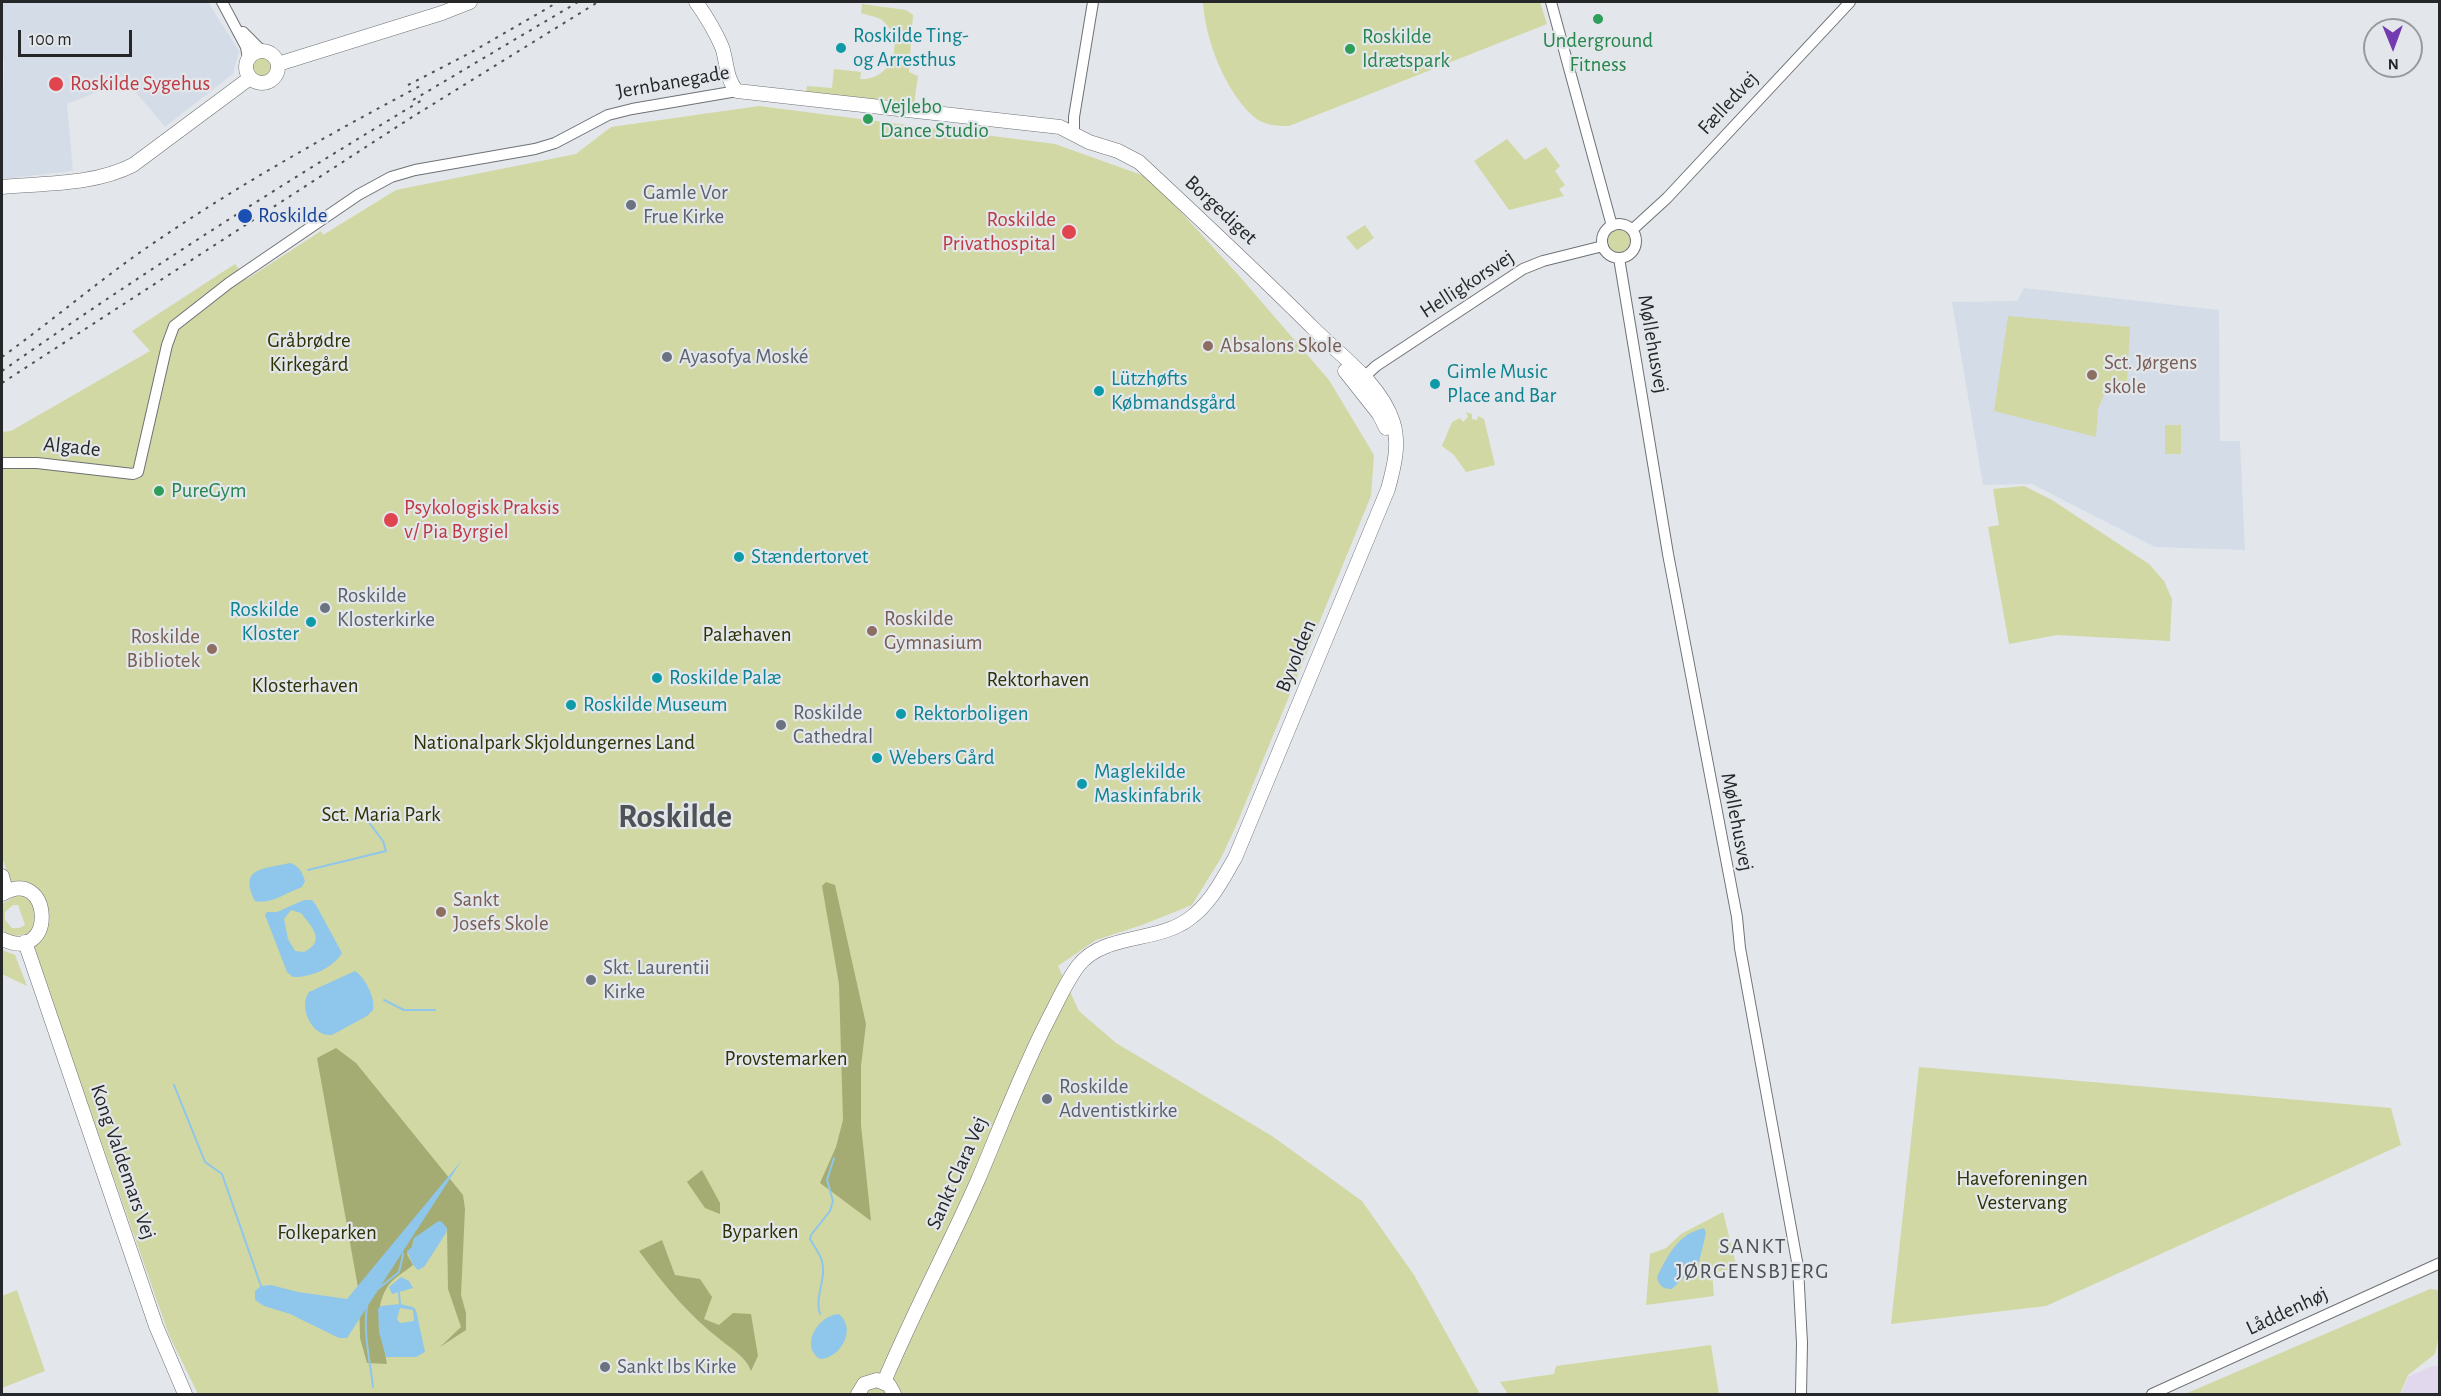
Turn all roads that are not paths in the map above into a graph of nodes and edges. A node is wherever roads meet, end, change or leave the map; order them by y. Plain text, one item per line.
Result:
1 (222, 2) edge
2 (470, 2) edge
3 (696, 2) edge
4 (1093, 2) edge
5 (1551, 2) edge
6 (1850, 2) edge
7 (233, 20) junction
8 (262, 51) junction
9 (248, 59) junction
10 (278, 64) junction
11 (250, 78) junction
12 (737, 91) junction
13 (1074, 132) junction
14 (2, 187) edge
15 (1612, 226) junction
16 (1632, 230) junction
17 (1604, 246) junction
18 (1619, 258) junction
19 (1360, 381) junction
20 (2, 462) edge
21 (138, 472) joint
22 (2, 876) edge
23 (4, 892) edge
24 (2, 939) edge
25 (25, 942) junction
26 (1068, 981) joint
27 (2439, 1263) edge
28 (884, 1382) junction
29 (185, 1395) edge
30 (858, 1395) edge
31 (894, 1395) edge
32 (1801, 1395) edge
33 (2152, 1395) edge

1 - 7 street
2 - 10 main road
3 - 12 main road
4 - 13 street
5 - 15 street
6 - 16 street, Fælledvej
7 - 8 street
7 - 9 street
8 - 9 main road
8 - 10 main road
9 - 11 main road
10 - 11 main road
11 - 14 main road
12 - 13 main road, Jernbanegade
12 - 21 street, Jernbanegade
13 - 19 main road, Borgediget
15 - 16 street
15 - 17 street
16 - 18 street
17 - 18 street
17 - 19 street, Helligkorsvej
18 - 32 street, Møllehusvej
19 - 26 main road, Byvolden
20 - 21 street, Algade
22 - 23 main road
23 - 25 main road
24 - 25 main road
25 - 29 main road, Kong Valdemars Vej
26 - 28 main road, Sankt Clara Vej
27 - 33 street, Låddenhøj
28 - 30 main road
28 - 31 main road

